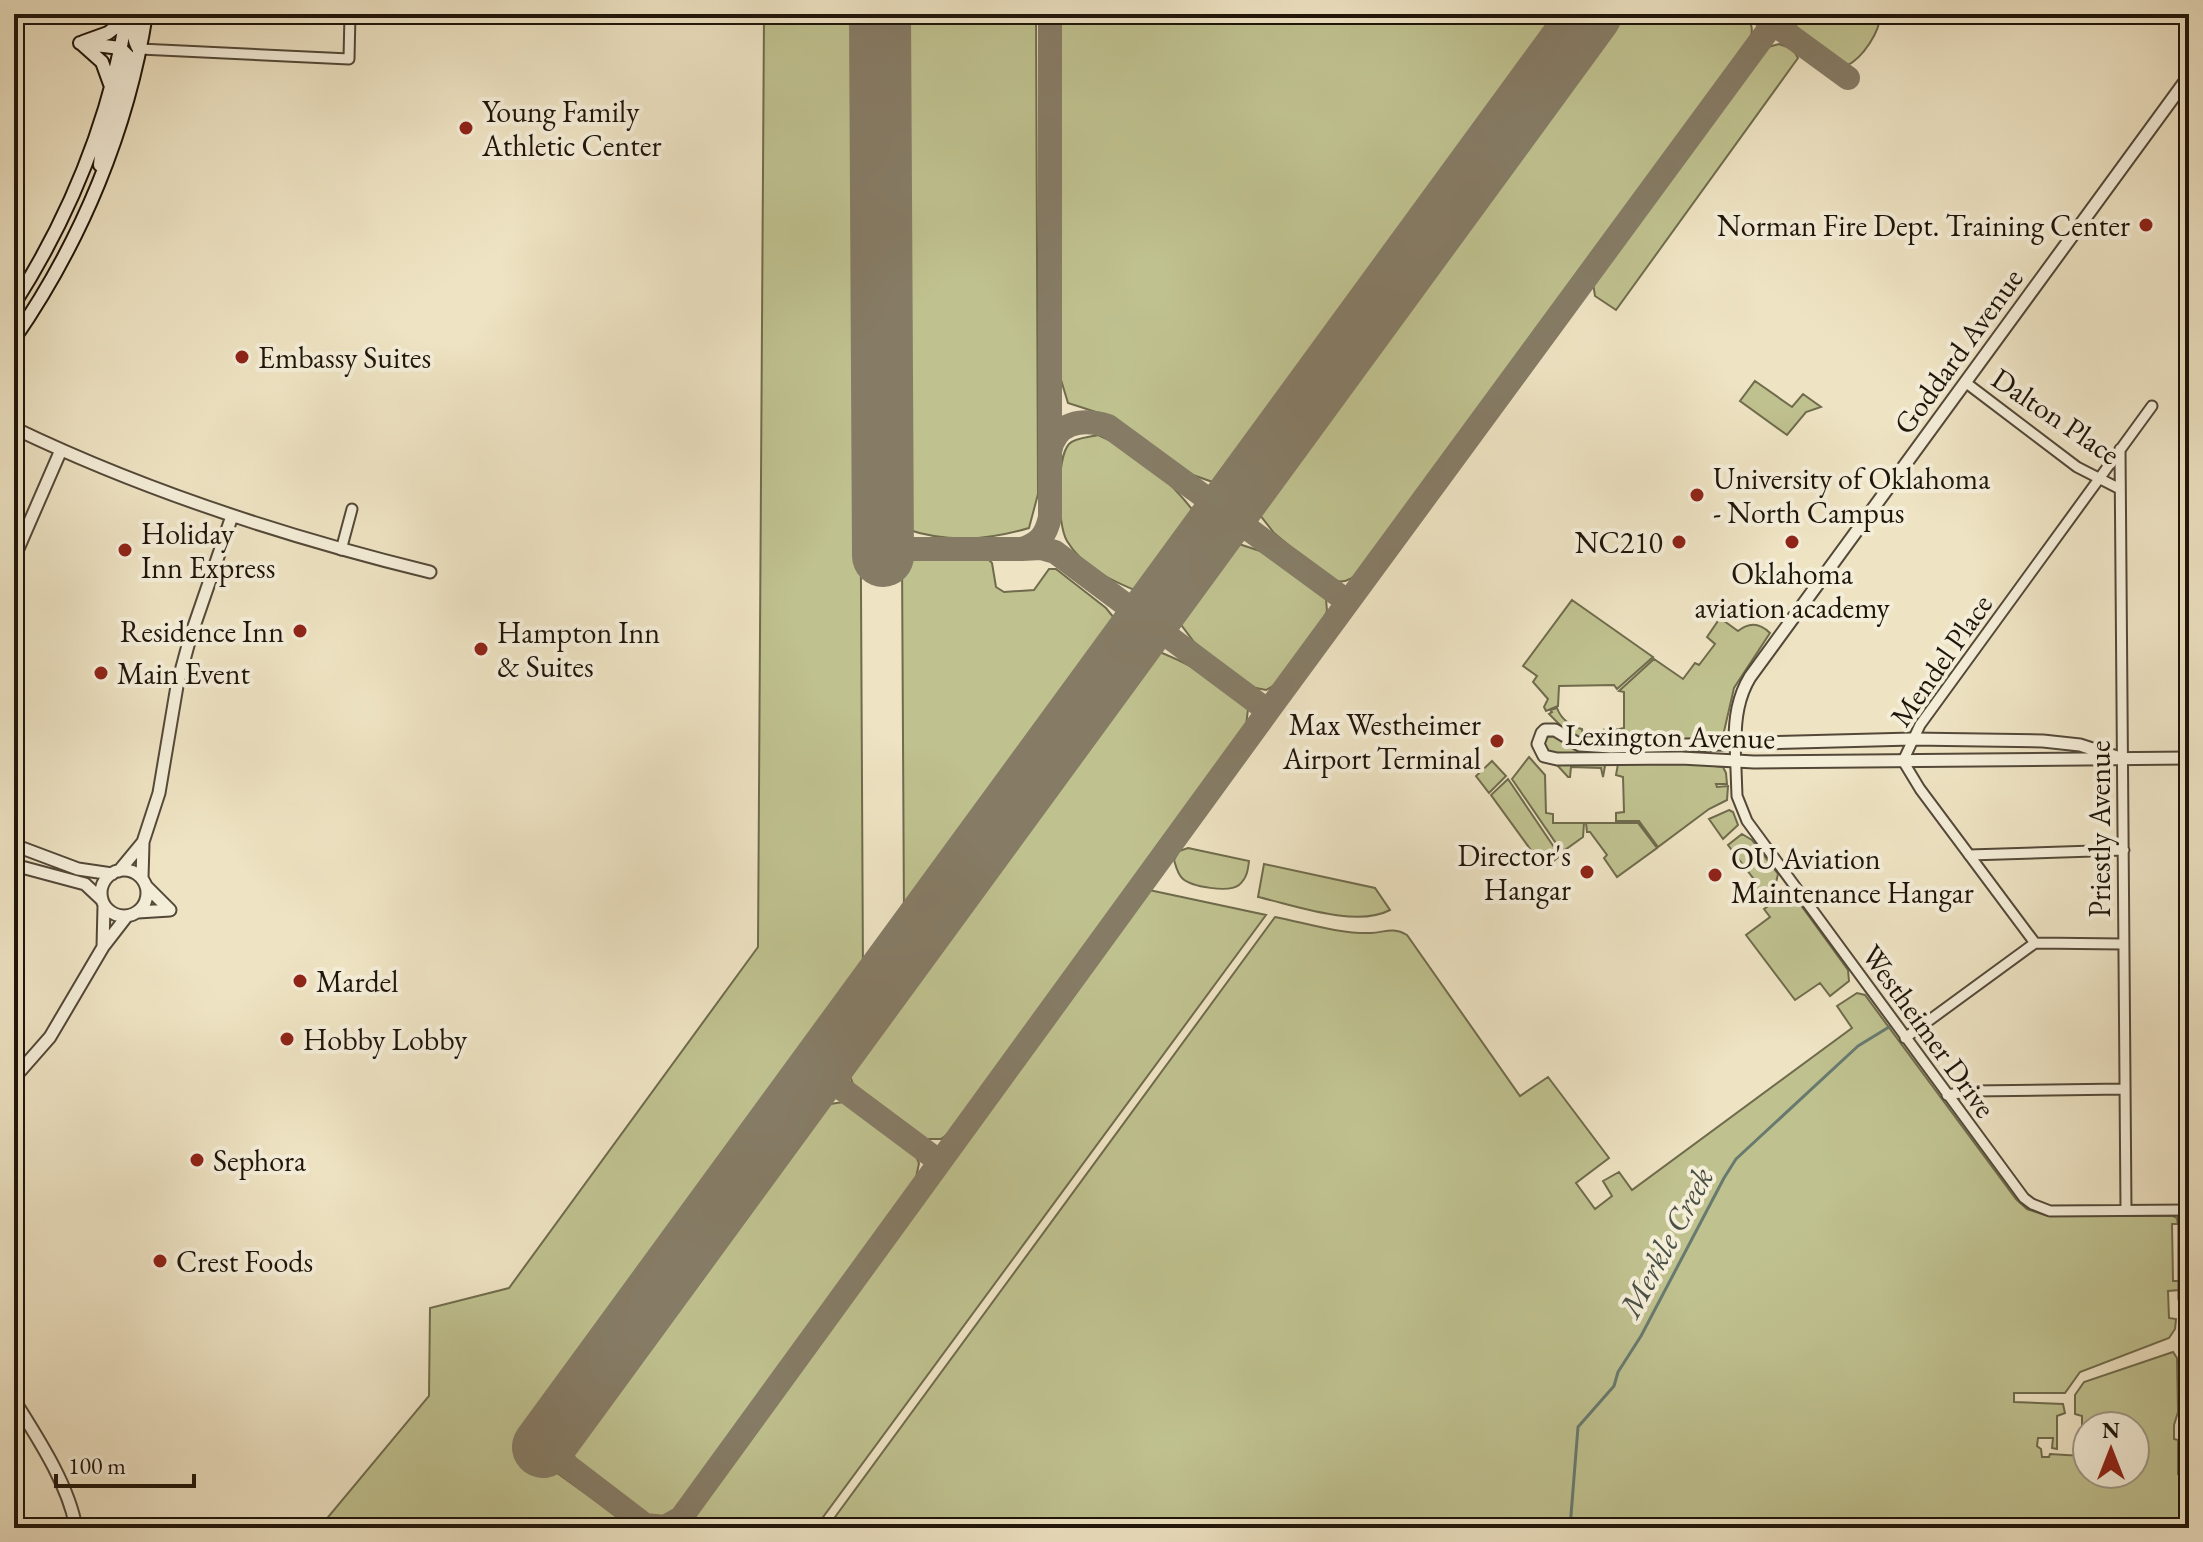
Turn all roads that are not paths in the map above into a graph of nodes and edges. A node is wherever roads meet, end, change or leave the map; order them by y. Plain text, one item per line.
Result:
1 (146, 14) edge
2 (350, 14) edge
3 (130, 16) edge
4 (80, 43) junction
5 (120, 48) junction
6 (140, 49) junction
7 (2189, 76) edge
8 (111, 87) junction
9 (97, 186) junction
10 (14, 304) edge
11 (14, 339) edge
12 (1965, 382) junction
13 (2152, 406) dead end
14 (14, 428) edge
15 (2120, 449) junction
16 (61, 450) junction
17 (2100, 479) junction
18 (2120, 489) junction
19 (352, 509) dead end
20 (232, 516) junction
21 (341, 550) junction
22 (14, 558) edge
23 (430, 572) dead end
24 (1912, 739) junction
25 (1735, 742) junction
26 (2189, 758) edge
27 (2123, 759) junction
28 (1734, 761) junction
29 (1903, 761) junction
30 (143, 842) junction
31 (14, 845) edge
32 (2124, 850) junction
33 (1969, 855) junction
34 (14, 865) edge
35 (115, 872) junction
36 (144, 882) junction
37 (103, 903) junction
38 (132, 914) junction
39 (2035, 943) junction
40 (2123, 944) junction
41 (103, 947) junction
42 (1905, 1038) junction
43 (14, 1078) edge
44 (2124, 1089) junction
45 (1947, 1095) junction
46 (2126, 1210) junction
47 (2186, 1210) edge
48 (2189, 1299) edge
49 (14, 1400) edge
50 (76, 1528) edge

1 - 6 main road
2 - 6 street
3 - 4 main road
3 - 5 main road
3 - 6 main road
4 - 5 main road
4 - 8 main road
5 - 8 main road
5 - 9 main road
6 - 9 main road
7 - 12 street, Goddard Avenue
8 - 10 main road
9 - 11 main road
12 - 17 street, Dalton Place
12 - 25 street, Goddard Avenue
13 - 15 street, Mendel Place
14 - 16 street
15 - 17 street, Mendel Place
15 - 18 street, Priestly Avenue
16 - 20 street
16 - 22 street
17 - 18 street, Dalton Place
17 - 24 street, Mendel Place
18 - 27 street, Priestly Avenue
19 - 21 street
20 - 21 street
20 - 30 street
21 - 23 street
24 - 25 street, Lexington Avenue
24 - 27 street, Lexington Avenue
24 - 29 street, Mendel Place
25 - 28 street, Westheimer Drive
25 - 28 street, Lexington Avenue
26 - 27 street, Lexington Avenue
27 - 29 street, Lexington Avenue
27 - 32 street, Priestly Avenue
28 - 29 street, Lexington Avenue
28 - 42 street, Westheimer Drive
29 - 33 street, Mendel Place
30 - 35 street
30 - 36 street
31 - 35 street
32 - 33 street
32 - 40 street, Priestly Avenue
33 - 39 street, Mendel Place
34 - 37 street
35 - 36 street
35 - 37 street
36 - 38 street
36 - 38 street
37 - 38 street
37 - 41 street
38 - 41 street
39 - 40 street
39 - 42 street
40 - 44 street, Priestly Avenue
41 - 43 street
42 - 45 street, Westheimer Drive
44 - 45 street
44 - 46 street, Priestly Avenue
45 - 46 street, Westheimer Drive
46 - 47 street, Westheimer Drive
47 - 48 street
49 - 50 street

